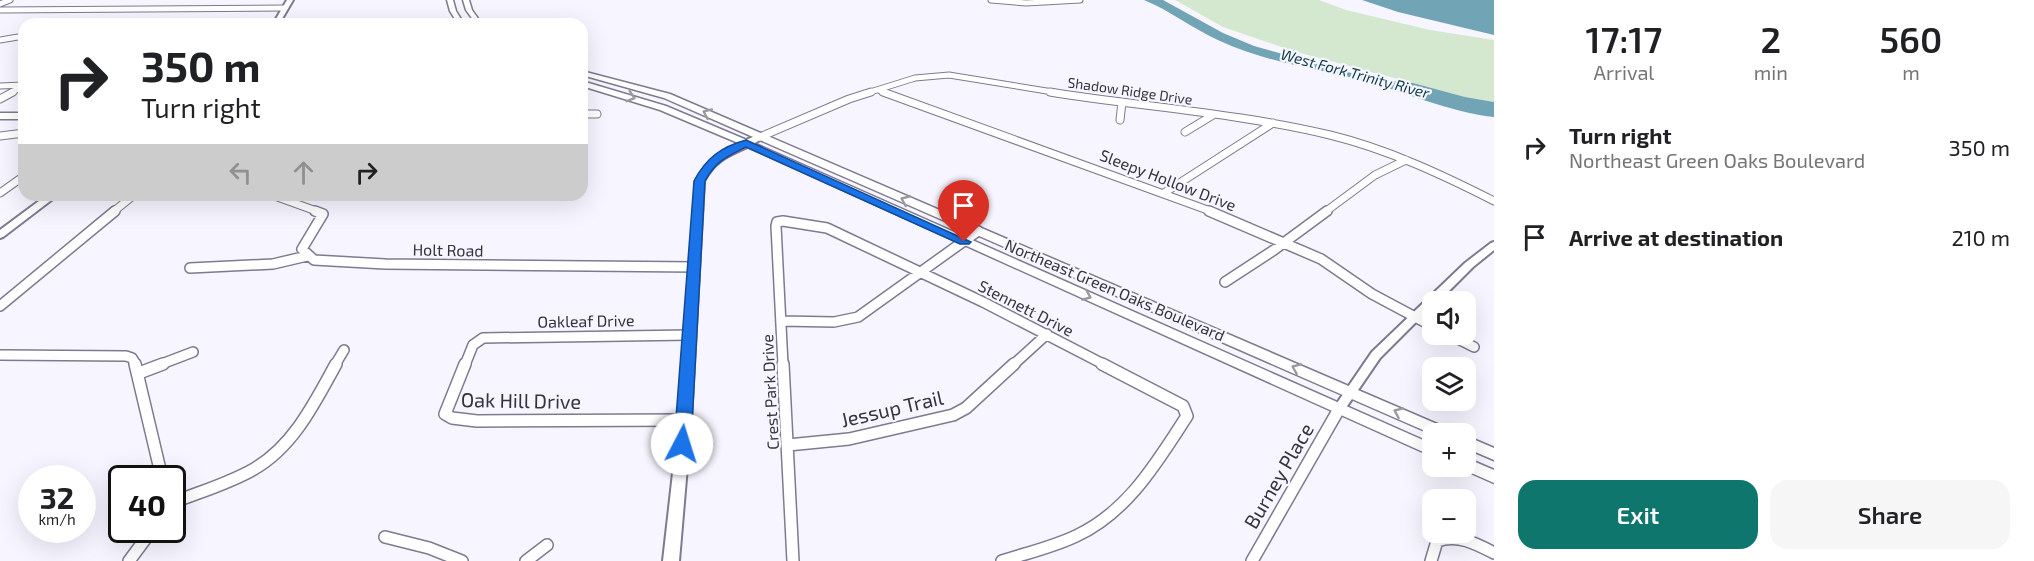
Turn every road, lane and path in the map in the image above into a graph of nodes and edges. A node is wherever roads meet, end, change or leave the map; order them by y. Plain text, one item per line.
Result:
1 (10, 0) edge
2 (241, 0) edge
3 (290, 0) edge
4 (450, 0) edge
5 (466, 0) edge
6 (991, 0) edge
7 (1080, 0) edge
8 (87, 1) edge
9 (164, 1) edge
10 (0, 4) edge
11 (285, 8) junction
12 (150, 9) junction
13 (228, 9) junction
14 (0, 10) edge
15 (70, 10) junction
16 (279, 18) edge
17 (457, 18) edge
18 (475, 18) edge
19 (18, 37) edge
20 (0, 40) edge
21 (588, 75) edge
22 (588, 85) edge
23 (0, 86) edge
24 (18, 86) edge
25 (18, 89) edge
26 (878, 90) junction
27 (0, 99) edge
28 (1122, 102) junction
29 (0, 109) edge
30 (18, 109) edge
31 (588, 114) edge
32 (597, 114) dead end
33 (1213, 115) junction
34 (0, 116) edge
35 (18, 116) edge
36 (1120, 120) dead end
37 (1273, 123) junction
38 (1185, 132) dead end
39 (18, 134) edge
40 (0, 136) edge
41 (760, 137) junction
42 (746, 143) junction
43 (1406, 159) junction
44 (18, 180) edge
45 (0, 193) edge
46 (1164, 193) junction
47 (45, 201) edge
48 (127, 201) edge
49 (288, 201) edge
50 (1494, 201) edge
51 (777, 222) joint
52 (978, 231) junction
53 (0, 235) edge
54 (964, 242) junction
55 (1284, 242) junction
56 (1494, 245) edge
57 (1489, 254) edge
58 (306, 256) junction
59 (695, 267) junction
60 (190, 268) dead end
61 (920, 272) junction
62 (1225, 282) dead end
63 (0, 306) edge
64 (1415, 318) junction
65 (781, 321) junction
66 (1422, 322) edge
67 (690, 334) junction
68 (1047, 334) junction
69 (483, 338) joint
70 (1470, 345) edge
71 (1474, 347) dead end
72 (344, 350) dead end
73 (193, 352) dead end
74 (0, 355) edge
75 (139, 373) junction
76 (1350, 391) junction
77 (1339, 409) junction
78 (685, 420) junction
79 (1422, 423) edge
80 (788, 445) junction
81 (1422, 446) edge
82 (1476, 446) edge
83 (1494, 454) edge
84 (159, 465) edge
85 (1476, 469) edge
86 (1494, 477) edge
87 (186, 496) edge
88 (385, 537) dead end
89 (142, 543) edge
90 (548, 545) dead end
91 (1494, 553) edge
92 (129, 561) edge
93 (462, 561) edge
94 (526, 561) edge
95 (670, 561) edge
96 (793, 561) edge
97 (1002, 561) edge
98 (1252, 561) edge
99 (1431, 561) edge

1 - 10 street
2 - 13 street
3 - 11 street
4 - 17 main road
5 - 18 main road
6 - 7 street
8 - 15 street
9 - 12 street
11 - 13 street
11 - 16 street
12 - 13 street
12 - 15 street
14 - 15 street
19 - 20 street
41 -> 21 main road, Northeast Green Oaks Boulevard
22 -> 42 main road, Northeast Green Oaks Boulevard
23 - 24 street
25 - 27 street
26 - 28 street, Shadow Ridge Drive
26 - 41 street, Shadow Ridge Drive
26 - 46 street, Sleepy Hollow Drive
28 - 33 street, Shadow Ridge Drive
28 - 36 street
29 - 30 main road
31 - 32 street
33 - 37 street, Shadow Ridge Drive
33 - 38 street
34 - 35 main road
37 - 43 street, Shadow Ridge Drive
37 - 46 street
39 - 40 street
41 - 42 street
52 -> 41 main road, Northeast Green Oaks Boulevard
42 - 54 main road, Northeast Green Oaks Boulevard
42 - 59 street
43 - 50 street, Shadow Ridge Drive
43 - 55 street
44 - 45 street
46 - 55 street, Sleepy Hollow Drive
47 - 53 street
48 - 63 street
49 - 58 street
51 - 61 street, Stennett Drive
51 - 65 street, Crest Park Drive
52 - 54 street
76 -> 52 main road, Northeast Green Oaks Boulevard
54 - 61 street
54 -> 77 main road, Northeast Green Oaks Boulevard
55 - 62 street
55 - 64 street, Sleepy Hollow Drive
56 - 57 street
57 - 64 street
58 - 59 street, Holt Road
58 - 60 street
59 - 67 street
61 - 65 street
61 - 68 street, Stennett Drive
64 - 66 street, Sleepy Hollow Drive
64 - 76 street
65 - 80 street, Crest Park Drive
67 - 69 street, Oakleaf Drive
67 - 78 street
68 - 80 street, Jessup Trail
68 - 97 street, Stennett Drive
69 - 78 street, Oak Hill Drive
70 - 71 street
72 - 87 street
73 - 75 street
74 - 75 street
75 - 84 street
76 - 77 street
79 -> 76 main road, Northeast Green Oaks Boulevard
77 - 81 main road, Northeast Green Oaks Boulevard
77 - 98 street, Burney Place
78 - 95 street
80 - 96 street, Crest Park Drive
82 - 83 main road
85 - 86 main road
88 - 93 street
89 - 92 street
90 - 94 street
91 - 99 street

